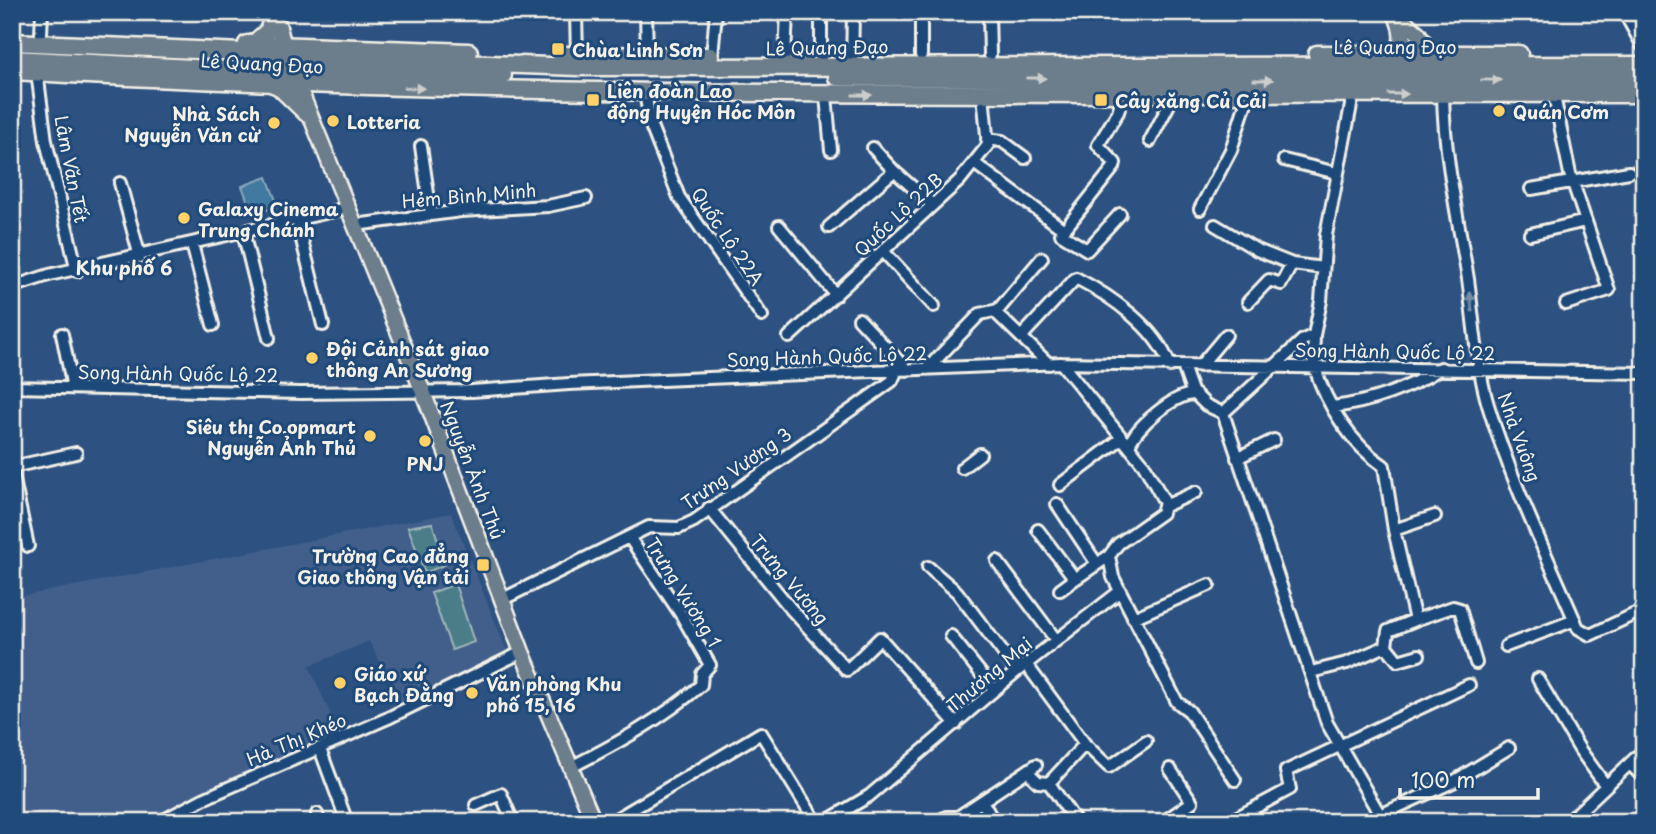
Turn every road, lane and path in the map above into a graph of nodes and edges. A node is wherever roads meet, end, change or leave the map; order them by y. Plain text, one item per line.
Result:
1 (43, 12) edge
2 (275, 12) edge
3 (576, 12) edge
4 (646, 12) edge
5 (716, 12) edge
6 (787, 12) edge
7 (821, 12) edge
8 (853, 12) edge
9 (921, 12) edge
10 (989, 12) edge
11 (1624, 12) edge
12 (1401, 16) edge
13 (12, 32) edge
14 (41, 34) junction
15 (12, 42) edge
16 (249, 48) junction
17 (1644, 48) edge
18 (285, 51) junction
19 (647, 55) junction
20 (921, 55) junction
21 (990, 55) junction
22 (1644, 55) edge
23 (712, 56) junction
24 (785, 57) junction
25 (12, 59) edge
26 (1396, 59) junction
27 (852, 61) junction
28 (578, 62) junction
29 (821, 62) junction
30 (1644, 65) edge
31 (243, 70) junction
32 (12, 71) edge
33 (37, 72) junction
34 (1439, 73) junction
35 (295, 79) junction
36 (1644, 81) edge
37 (267, 83) junction
38 (1553, 88) junction
39 (645, 93) junction
40 (1249, 93) junction
41 (1644, 94) edge
42 (983, 95) junction
43 (1123, 95) junction
44 (1174, 95) junction
45 (1353, 95) junction
46 (826, 96) junction
47 (312, 120) junction
48 (986, 139) junction
49 (1150, 141) dead end
50 (421, 146) dead end
51 (873, 148) dead end
52 (831, 150) dead end
53 (1025, 158) dead end
54 (1284, 160) dead end
55 (974, 163) junction
56 (894, 172) junction
57 (1629, 172) dead end
58 (1337, 173) junction
59 (1573, 181) junction
60 (120, 183) dead end
61 (1531, 189) dead end
62 (586, 198) dead end
63 (933, 205) junction
64 (347, 208) junction
65 (1200, 209) dead end
66 (431, 214) junction
67 (1120, 214) dead end
68 (297, 220) junction
69 (1586, 221) junction
70 (355, 225) junction
71 (1215, 225) dead end
72 (779, 226) dead end
73 (829, 227) dead end
74 (243, 232) junction
75 (1063, 232) junction
76 (1530, 234) dead end
77 (192, 244) junction
78 (884, 252) junction
79 (140, 257) junction
80 (1042, 258) dead end
81 (1292, 264) junction
82 (1323, 268) junction
83 (78, 271) junction
84 (12, 287) edge
85 (836, 295) junction
86 (1248, 302) dead end
87 (1566, 304) dead end
88 (934, 306) dead end
89 (994, 311) junction
90 (762, 316) dead end
91 (859, 319) dead end
92 (213, 325) dead end
93 (323, 325) dead end
94 (62, 334) dead end
95 (1226, 335) dead end
96 (1314, 335) junction
97 (789, 337) dead end
98 (1021, 337) junction
99 (269, 338) dead end
100 (1055, 364) junction
101 (1170, 366) junction
102 (1183, 366) junction
103 (1200, 366) junction
104 (1315, 366) junction
105 (1272, 367) junction
106 (927, 369) junction
107 (1441, 369) junction
108 (1478, 369) junction
109 (902, 370) junction
110 (1644, 373) edge
111 (12, 387) edge
112 (73, 388) junction
113 (423, 392) junction
114 (1193, 394) junction
115 (1333, 407) junction
116 (1223, 413) junction
117 (1274, 440) dead end
118 (1126, 442) junction
119 (76, 453) dead end
120 (980, 454) dead end
121 (1237, 458) junction
122 (962, 468) dead end
123 (12, 469) edge
124 (1060, 485) dead end
125 (1196, 492) dead end
126 (15, 504) edge
127 (1057, 505) dead end
128 (1165, 506) junction
129 (709, 508) junction
130 (1436, 516) dead end
131 (1038, 530) dead end
132 (1394, 530) junction
133 (629, 537) junction
134 (28, 546) dead end
135 (1109, 556) junction
136 (997, 561) dead end
137 (1097, 564) junction
138 (928, 567) dead end
139 (1075, 579) junction
140 (1209, 585) dead end
141 (1060, 590) dead end
142 (1119, 592) junction
143 (503, 599) junction
144 (1644, 615) edge
145 (1133, 618) junction
146 (1415, 620) junction
147 (1575, 620) junction
148 (951, 636) dead end
149 (1056, 640) junction
150 (1386, 646) junction
151 (1506, 646) dead end
152 (522, 652) junction
153 (1419, 655) dead end
154 (1476, 663) dead end
155 (1022, 667) junction
156 (1311, 672) junction
157 (1538, 679) dead end
158 (1469, 685) dead end
159 (994, 690) junction
160 (956, 724) junction
161 (1146, 741) dead end
162 (1085, 744) junction
163 (1340, 745) junction
164 (1509, 748) dead end
165 (320, 749) junction
166 (1644, 750) edge
167 (1630, 764) junction
168 (571, 767) junction
169 (1170, 769) dead end
170 (1644, 778) edge
171 (1235, 780) dead end
172 (1049, 783) junction
173 (1606, 786) junction
174 (982, 801) junction
175 (476, 805) dead end
176 (593, 818) edge
177 (1382, 819) edge
178 (160, 822) edge
179 (347, 822) edge
180 (513, 822) edge
181 (577, 822) edge
182 (611, 822) edge
183 (816, 822) edge
184 (825, 822) edge
185 (938, 822) edge
186 (994, 822) edge
187 (1076, 822) edge
188 (1163, 822) edge
189 (1228, 822) edge
190 (1567, 822) edge

1 - 14 street
2 - 16 highway
2 - 18 main road, Nguyễn Ảnh Thủ
3 - 28 street
4 - 19 street
5 - 23 street
6 - 24 street
7 - 29 street
8 - 27 street
9 - 20 street
10 - 21 street
11 - 17 street
12 - 26 highway
12 - 34 main road
13 - 14 highway, Lê Quang Đạo
14 - 16 highway, Lê Quang Đạo
15 - 16 highway, Lê Quang Đạo
16 - 18 highway, Lê Quang Đạo
18 - 28 highway, Lê Quang Đạo
18 - 35 main road, Nguyễn Ảnh Thủ
19 - 23 highway, Lê Quang Đạo
19 - 28 highway, Lê Quang Đạo
20 - 21 highway, Lê Quang Đạo
20 - 27 highway, Lê Quang Đạo
21 - 26 highway, Lê Quang Đạo
22 - 34 highway, Lê Quang Đạo
23 - 24 highway, Lê Quang Đạo
24 - 29 highway, Lê Quang Đạo
25 - 31 highway, Lê Quang Đạo
26 - 27 highway, Lê Quang Đạo
26 - 34 highway, Lê Quang Đạo
27 - 29 highway, Lê Quang Đạo
28 - 29 highway, Lê Quang Đạo
30 - 34 highway, Lê Quang Đạo
31 - 35 highway, Lê Quang Đạo
31 - 37 highway
32 - 33 highway, Lê Quang Đạo
33 - 37 highway, Lê Quang Đạo
33 - 83 street, Lâm Văn Tết
35 -> 34 highway, Lê Quang Đạo
34 -> 38 highway, Lê Quang Đạo
45 -> 34 highway, Lê Quang Đạo
108 -> 34 street, Nhà Vuông
35 - 37 highway, Lê Quang Đạo
35 -> 39 highway, Lê Quang Đạo
35 - 47 main road, Nguyễn Ảnh Thủ
36 - 38 highway, Lê Quang Đạo
37 - 47 main road
38 - 41 highway, Lê Quang Đạo
38 - 59 street
39 - 46 highway, Lê Quang Đạo
39 - 90 street, Quốc Lộ 22A
40 - 44 highway, Lê Quang Đạo
40 - 45 highway, Lê Quang Đạo
40 - 65 street
42 - 43 highway, Lê Quang Đạo
46 -> 42 highway, Lê Quang Đạo
42 - 48 street
43 - 44 highway, Lê Quang Đạo
43 - 75 street
44 - 49 street
45 - 58 street
46 - 52 street
47 - 64 main road, Nguyễn Ảnh Thủ
48 - 53 street
48 - 55 street, Quốc Lộ 22B
50 - 66 street
51 - 56 street
54 - 58 street
55 - 63 street, Quốc Lộ 22B
55 - 75 street
56 - 63 street
56 - 73 street
57 - 59 street
58 - 82 street
59 - 61 street
59 - 69 street
60 - 79 street
62 - 66 street, Hẻm Bình Minh
63 - 78 street, Quốc Lộ 22B
64 - 68 street
64 - 70 main road, Nguyễn Ảnh Thủ
66 - 70 street, Hẻm Bình Minh
67 - 75 street
68 - 74 street
68 - 93 street
69 - 76 street
69 - 87 street
70 - 113 main road, Nguyễn Ảnh Thủ
71 - 81 street
72 - 85 street
74 - 77 street
74 - 99 street
77 - 79 street
77 - 92 street
78 - 85 street, Quốc Lộ 22B
78 - 88 street
79 - 83 street
80 - 89 street
81 - 82 street
81 - 86 street
82 - 96 street
83 - 84 street
85 - 97 street, Quốc Lộ 22B
89 - 98 street
89 - 106 street
91 - 109 street
94 - 112 street
95 - 103 street
96 - 104 street
96 - 105 street
98 - 100 street
98 - 101 street
100 - 101 street, Song Hành Quốc Lộ 22
100 - 106 street, Song Hành Quốc Lộ 22
100 - 118 street
101 - 102 street, Song Hành Quốc Lộ 22
102 - 103 street, Song Hành Quốc Lộ 22
102 - 114 street
103 - 105 street, Song Hành Quốc Lộ 22
104 - 105 street, Song Hành Quốc Lộ 22
104 - 107 street, Song Hành Quốc Lộ 22
104 - 115 street
105 - 116 street
106 - 109 street, Song Hành Quốc Lộ 22
107 - 108 street, Song Hành Quốc Lộ 22
107 - 115 street
108 - 110 street, Song Hành Quốc Lộ 22
108 - 147 street, Nhà Vuông
109 - 113 street, Song Hành Quốc Lộ 22
109 - 129 street, Trưng Vương 3
111 - 112 street, Song Hành Quốc Lộ 22
112 - 113 street, Song Hành Quốc Lộ 22
113 - 143 main road, Nguyễn Ảnh Thủ
114 - 116 street
114 - 118 street
115 - 132 street
116 - 121 street
117 - 121 street
118 - 124 street
118 - 128 street
119 - 123 street
120 - 122 street
121 - 156 street
123 - 126 street
125 - 128 street
126 - 134 street
127 - 137 street
128 - 135 street
129 - 133 street, Trưng Vương 3
129 - 160 street, Trưng Vương
130 - 132 street
131 - 139 street
132 - 146 street
133 - 143 street, Trưng Vương 3
133 - 168 street, Trưng Vương 1
135 - 137 street
135 - 142 street
136 - 149 street
137 - 139 street
138 - 155 street
139 - 141 street
140 - 145 street
142 - 145 street
142 - 149 street, Thương Mại
143 - 152 main road, Nguyễn Ảnh Thủ
144 - 147 street
145 - 171 street
146 - 150 street
146 - 154 street
147 - 151 street
148 - 159 street
149 - 155 street, Thương Mại
150 - 153 street
150 - 156 street
152 - 165 street, Hà Thị Khéo
152 - 168 main road, Nguyễn Ảnh Thủ
155 - 159 street, Thương Mại
155 - 162 street
156 - 163 street
157 - 173 street
158 - 163 street
159 - 160 street, Thương Mại
160 - 184 street, Thương Mại
161 - 162 street
162 - 172 street
163 - 177 street
163 - 189 street
164 - 177 street
165 - 178 street, Hà Thị Khéo
165 - 179 street
166 - 167 street
167 - 170 street
167 - 173 street
168 - 176 main road, Nguyễn Ảnh Thủ
169 - 188 street
172 - 174 street
172 - 187 street
173 - 190 street
174 - 185 street
174 - 186 street
175 - 180 street
176 - 181 street
182 - 183 street

